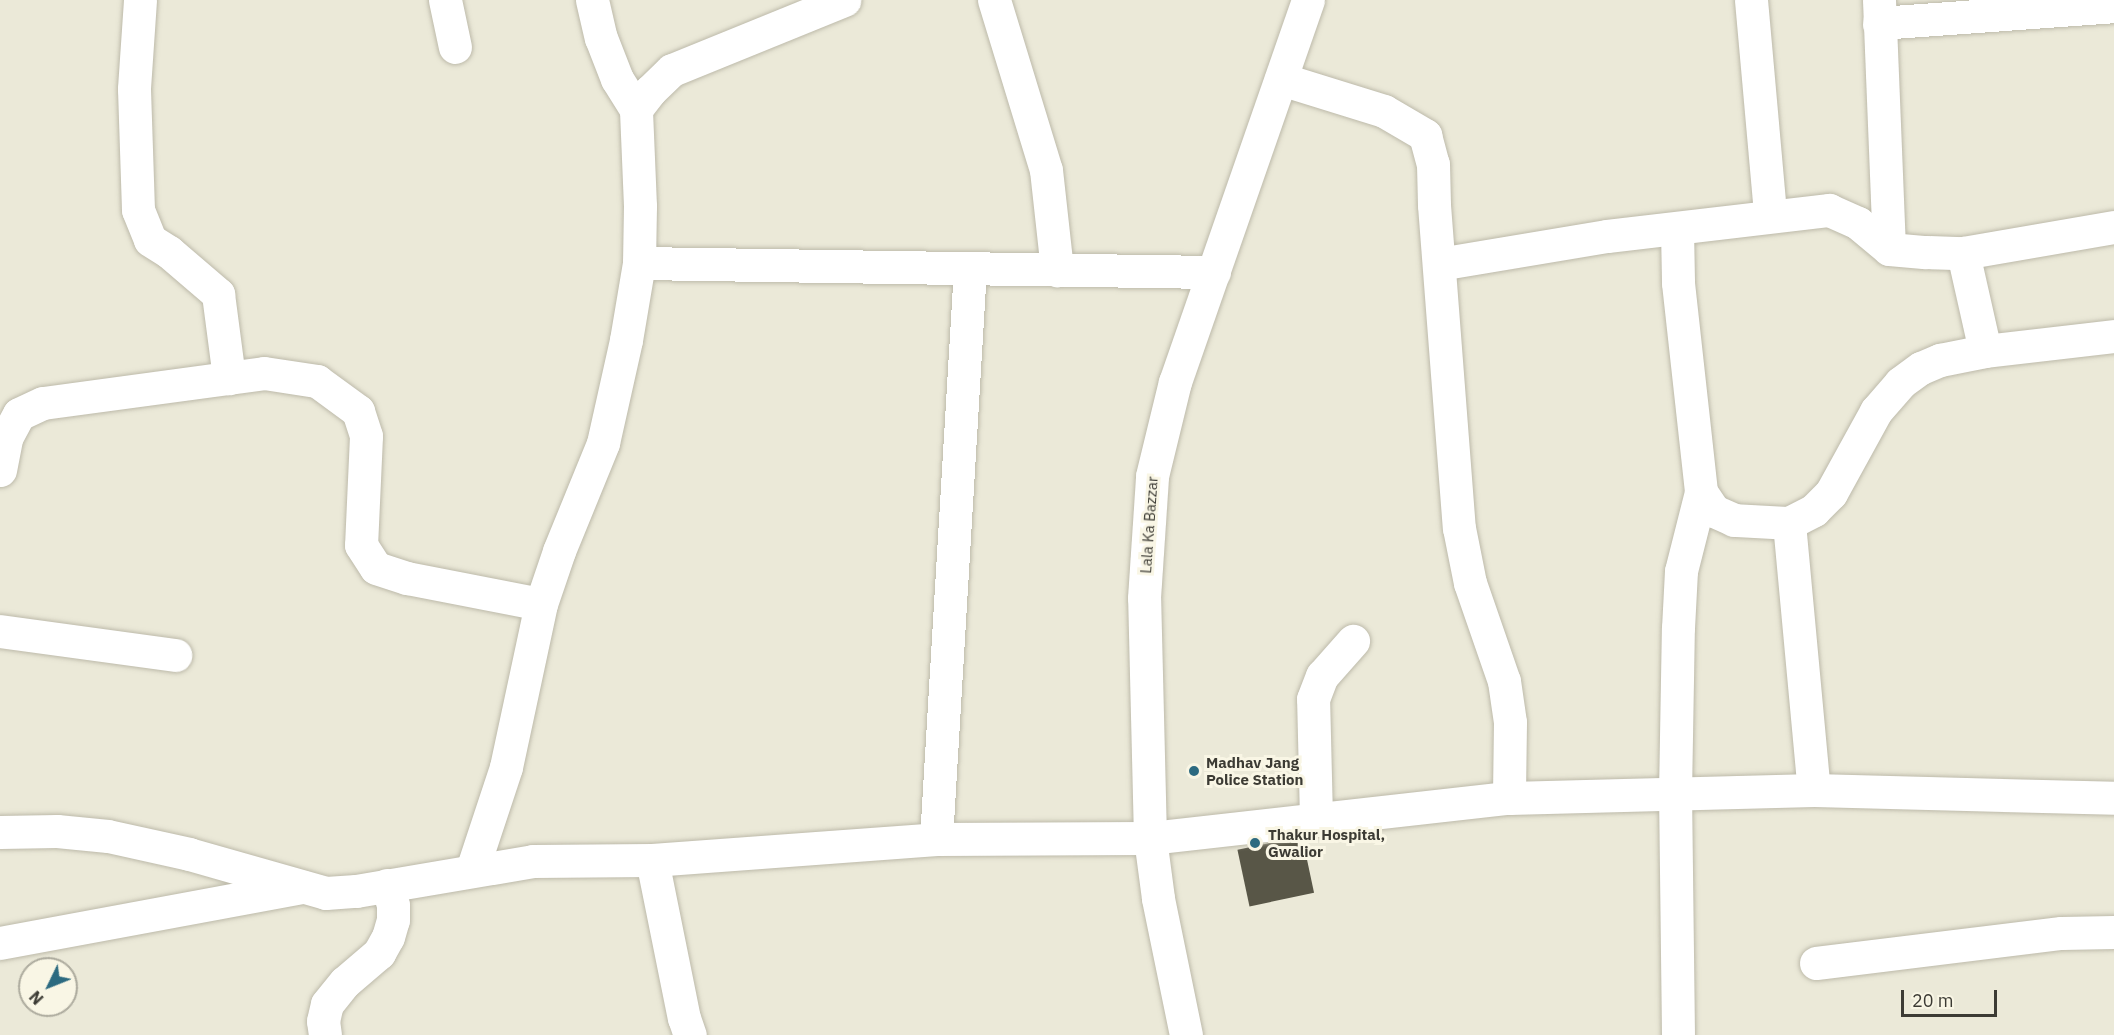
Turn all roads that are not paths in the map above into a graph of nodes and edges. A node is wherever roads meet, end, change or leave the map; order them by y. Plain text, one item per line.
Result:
1 (140, 0) edge
2 (445, 0) edge
3 (592, 0) edge
4 (844, 0) edge
5 (994, 0) edge
6 (1308, 0) edge
7 (1751, 0) edge
8 (2114, 6) edge
9 (794, 10) edge
10 (1879, 11) edge
11 (455, 47) dead end
12 (1281, 80) junction
13 (636, 109) junction
14 (1770, 215) junction
15 (2114, 227) edge
16 (1677, 230) junction
17 (1889, 249) junction
18 (1963, 253) junction
19 (639, 263) junction
20 (1439, 264) junction
21 (970, 269) junction
22 (1057, 270) junction
23 (1214, 272) junction
24 (2114, 336) edge
25 (1985, 351) junction
26 (228, 378) junction
27 (9, 411) edge
28 (0, 470) edge
29 (1701, 492) junction
30 (1789, 522) junction
31 (541, 604) junction
32 (0, 631) edge
33 (1353, 640) dead end
34 (175, 655) dead end
35 (1814, 790) junction
36 (1676, 794) junction
37 (1509, 798) junction
38 (2114, 798) edge
39 (1316, 818) junction
40 (0, 832) edge
41 (1150, 838) junction
42 (936, 839) junction
43 (652, 860) junction
44 (472, 870) junction
45 (387, 885) junction
46 (302, 887) junction
47 (2114, 932) edge
48 (0, 944) edge
49 (1816, 963) dead end
50 (316, 1030) edge
51 (690, 1035) edge
52 (1186, 1035) edge
53 (1678, 1035) edge

1 - 26 street
2 - 11 street
3 - 13 street
4 - 9 street
5 - 22 street
6 - 12 street, Lala Ka Bazzar
7 - 14 street
8 - 10 street
9 - 13 street
10 - 17 street
12 - 20 street
12 - 23 street, Lala Ka Bazzar
13 - 19 street
14 - 16 street
14 - 17 street
15 - 18 street
16 - 20 street
16 - 29 street
17 - 18 street
18 - 25 street
19 - 21 street
19 - 31 street
20 - 37 street
21 - 22 street
21 - 42 street
22 - 23 street
23 - 41 street, Lala Ka Bazzar
24 - 25 street
25 - 30 street
26 - 27 street
26 - 31 street
27 - 28 street
29 - 30 street
29 - 36 street
30 - 35 street
31 - 44 street
32 - 34 street
33 - 39 street
35 - 36 street
35 - 38 street
36 - 37 street
36 - 53 street
37 - 39 street
39 - 41 street
40 - 46 street
41 - 42 street
41 - 52 street, Lala Ka Bazzar
42 - 43 street
43 - 44 street
43 - 51 street
44 - 45 street
45 - 46 street
45 - 50 street
46 - 48 street
47 - 49 street

